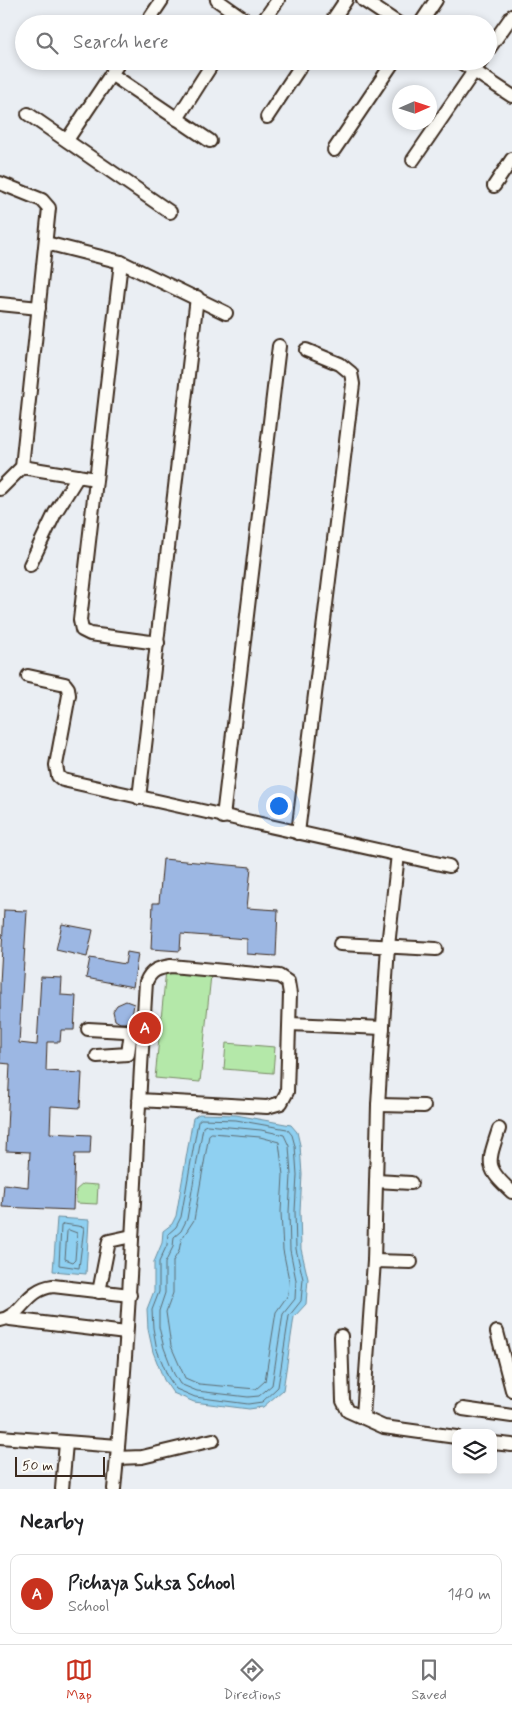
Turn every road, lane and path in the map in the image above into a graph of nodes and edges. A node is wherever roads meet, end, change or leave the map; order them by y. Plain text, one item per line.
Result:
1 (162, 0) edge
2 (217, 0) edge
3 (346, 0) edge
4 (362, 0) edge
5 (436, 0) edge
6 (273, 2) edge
7 (152, 15) edge
8 (235, 15) edge
9 (266, 15) edge
10 (336, 15) edge
11 (385, 15) edge
12 (426, 15) edge
13 (512, 16) edge
14 (497, 37) edge
15 (114, 70) edge
16 (208, 70) edge
17 (298, 70) edge
18 (388, 70) edge
19 (475, 70) edge
20 (483, 70) edge
21 (111, 74) junction
22 (512, 96) edge
23 (28, 114) dead end
24 (267, 117) dead end
25 (176, 119) junction
26 (67, 140) junction
27 (210, 141) dead end
28 (334, 150) dead end
29 (512, 159) edge
30 (413, 160) dead end
31 (0, 183) edge
32 (494, 186) dead end
33 (170, 212) dead end
34 (46, 243) junction
35 (121, 262) junction
36 (197, 297) junction
37 (0, 304) edge
38 (39, 308) junction
39 (226, 313) dead end
40 (279, 346) dead end
41 (306, 350) dead end
42 (22, 467) junction
43 (78, 476) junction
44 (96, 479) junction
45 (0, 489) edge
46 (30, 565) dead end
47 (158, 643) junction
48 (28, 676) dead end
49 (139, 798) junction
50 (223, 817) junction
51 (298, 833) junction
52 (398, 854) junction
53 (449, 866) dead end
54 (340, 944) dead end
55 (388, 946) junction
56 (436, 948) dead end
57 (290, 1024) junction
58 (383, 1028) junction
59 (88, 1029) dead end
60 (137, 1032) junction
61 (97, 1056) dead end
62 (139, 1100) junction
63 (378, 1105) junction
64 (424, 1106) dead end
65 (499, 1129) dead end
66 (376, 1181) junction
67 (411, 1183) dead end
68 (512, 1192) edge
69 (132, 1236) junction
70 (374, 1261) junction
71 (411, 1262) dead end
72 (99, 1292) junction
73 (130, 1296) junction
74 (5, 1320) edge
75 (126, 1332) junction
76 (497, 1332) dead end
77 (341, 1336) dead end
78 (512, 1390) edge
79 (463, 1409) dead end
80 (363, 1416) junction
81 (512, 1416) edge
82 (452, 1436) edge
83 (0, 1437) edge
84 (213, 1440) dead end
85 (66, 1443) junction
86 (497, 1443) edge
87 (512, 1445) edge
88 (118, 1452) junction
89 (62, 1489) edge
90 (114, 1489) edge

1 - 7 street
2 - 8 street
3 - 10 street
4 - 11 street
5 - 12 street
6 - 9 street
13 - 14 street
15 - 21 street
16 - 25 street
17 - 24 street
18 - 28 street
19 - 30 street
20 - 22 street
21 - 25 street
21 - 26 street
23 - 26 street
25 - 27 street
26 - 33 street
29 - 32 street
31 - 34 street
34 - 35 street
34 - 38 street
35 - 36 street
35 - 44 street
36 - 39 street
36 - 47 street
37 - 38 street
38 - 42 street
40 - 50 street
41 - 51 street
42 - 43 street
42 - 45 street
43 - 44 street
43 - 46 street
44 - 47 street
47 - 49 street
48 - 49 street
49 - 50 street
50 - 51 street
51 - 52 street
52 - 53 street
52 - 55 street
54 - 55 street
55 - 56 street
55 - 58 street
57 - 58 street
57 - 60 street
57 - 62 street
58 - 63 street
59 - 60 street
60 - 61 street
60 - 62 street
62 - 69 street
63 - 64 street
63 - 66 street
65 - 68 street
66 - 67 street
66 - 70 street
69 - 72 street
69 - 73 street
70 - 71 street
70 - 80 street
72 - 73 street
72 - 74 street
73 - 75 street
74 - 75 street
75 - 88 street
76 - 78 street
77 - 80 street
79 - 81 street
80 - 82 street
83 - 85 street
84 - 88 street
85 - 88 street
85 - 89 street
86 - 87 street
88 - 90 street

